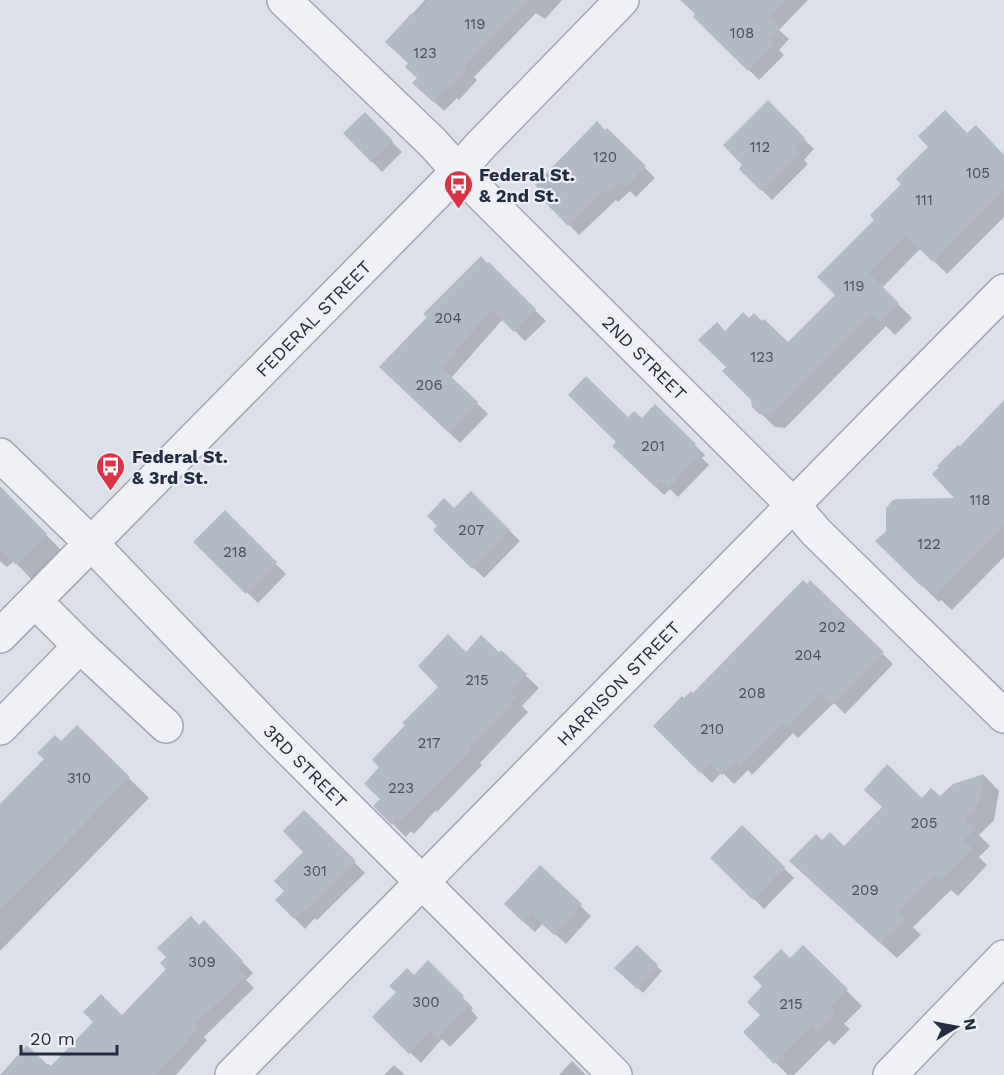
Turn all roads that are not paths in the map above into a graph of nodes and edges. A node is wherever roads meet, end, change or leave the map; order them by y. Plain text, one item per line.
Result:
1 (284, 0) edge
2 (622, 0) edge
3 (459, 171) junction
4 (1004, 291) edge
5 (0, 455) edge
6 (793, 505) junction
7 (91, 543) junction
8 (35, 601) junction
9 (0, 636) edge
10 (80, 646) junction
11 (1004, 716) edge
12 (166, 726) dead end
13 (0, 728) edge
14 (422, 882) junction
15 (1004, 957) edge
16 (232, 1075) edge
17 (615, 1075) edge
18 (890, 1075) edge

1 - 3 street, 2ND STREET
2 - 3 street, FEDERAL STREET
3 - 6 street, 2ND STREET
3 - 7 street, FEDERAL STREET
4 - 6 street, HARRISON STREET
5 - 7 street, 3RD STREET
6 - 11 street, 2ND STREET
6 - 14 street, HARRISON STREET
7 - 8 street, FEDERAL STREET
7 - 14 street, 3RD STREET
8 - 9 street, FEDERAL STREET
8 - 10 street
10 - 12 street
10 - 13 street
14 - 16 street, HARRISON STREET
14 - 17 street, 3RD STREET
15 - 18 street

